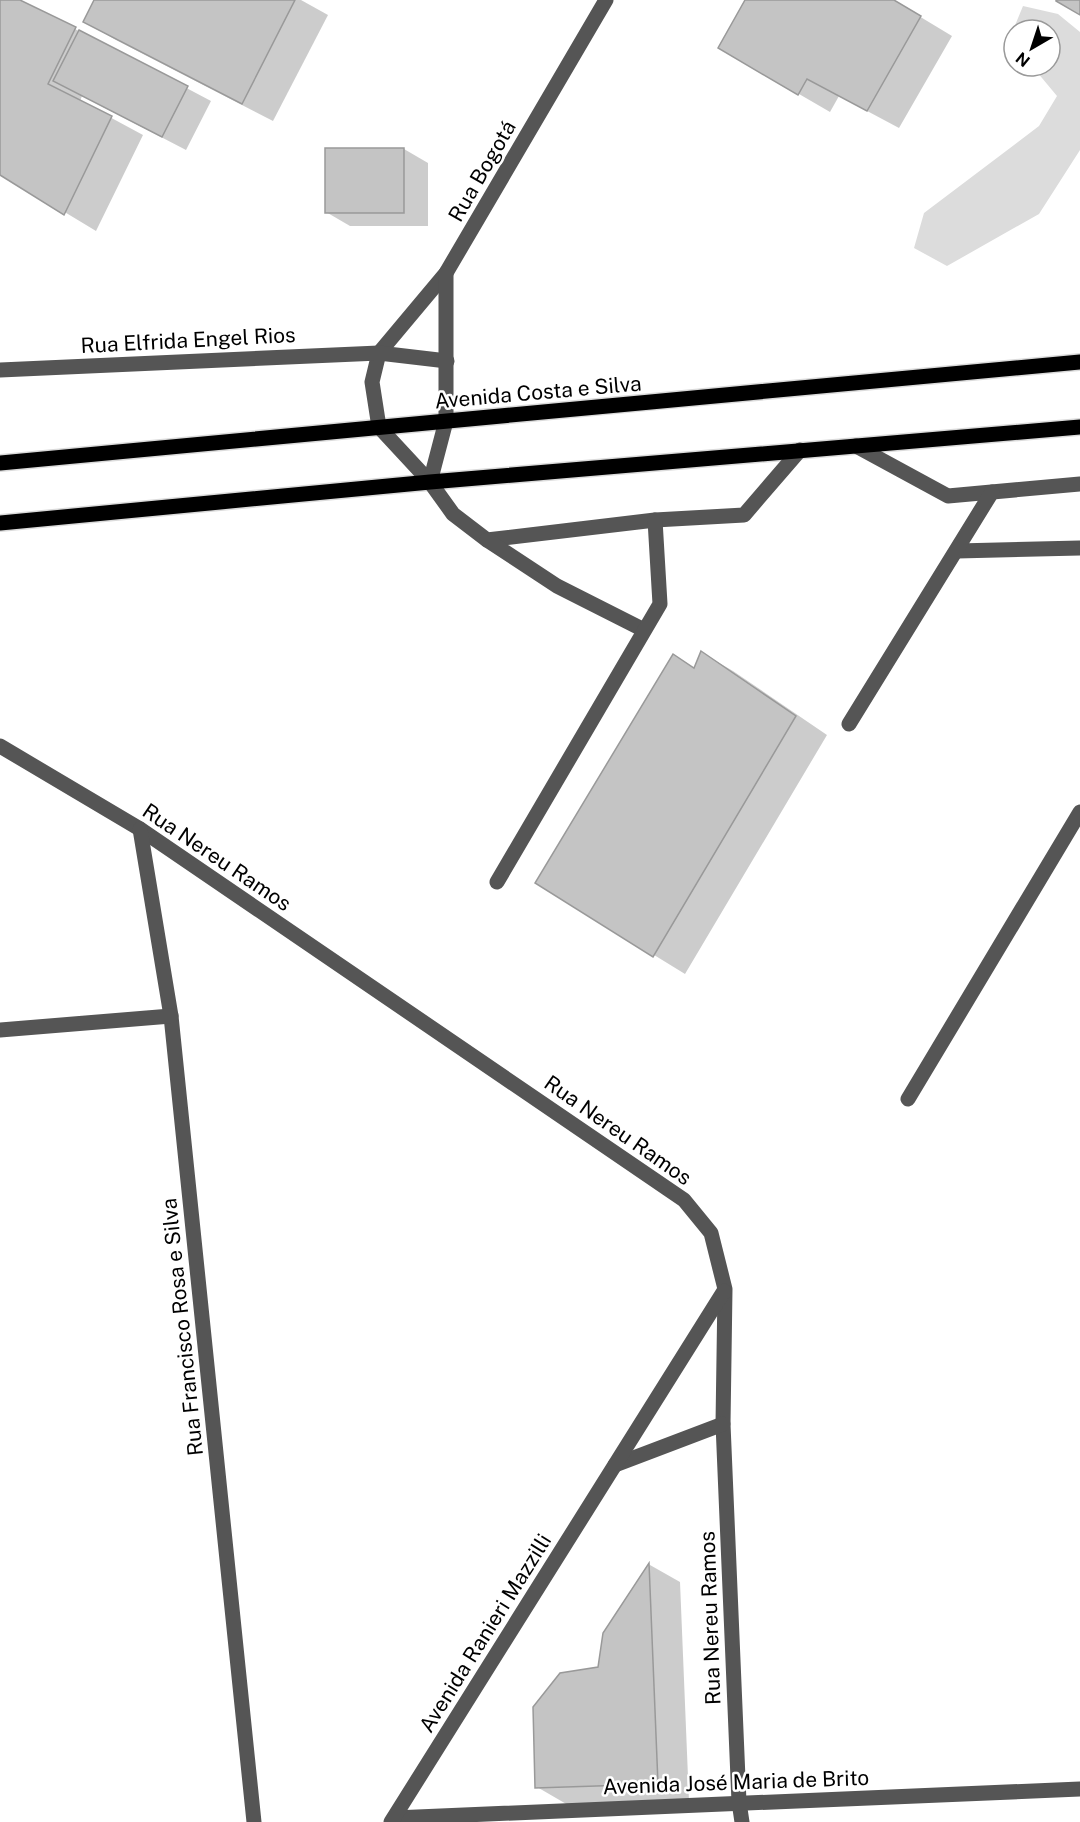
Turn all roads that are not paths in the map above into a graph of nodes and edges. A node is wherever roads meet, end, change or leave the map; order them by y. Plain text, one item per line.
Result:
1 (606, 0) edge
2 (446, 273) junction
3 (379, 352) junction
4 (447, 361) junction
5 (1080, 362) edge
6 (0, 370) edge
7 (446, 421) junction
8 (379, 427) junction
9 (1080, 427) edge
10 (856, 446) junction
11 (800, 450) junction
12 (0, 463) edge
13 (430, 482) junction
14 (1080, 484) edge
15 (992, 492) junction
16 (656, 520) junction
17 (0, 523) edge
18 (487, 540) junction
19 (1080, 548) edge
20 (957, 551) junction
21 (644, 630) junction
22 (849, 724) dead end
23 (0, 746) edge
24 (1080, 812) edge
25 (140, 829) junction
26 (497, 882) dead end
27 (171, 1016) junction
28 (0, 1030) edge
29 (908, 1099) dead end
30 (725, 1289) junction
31 (723, 1424) junction
32 (615, 1465) junction
33 (1080, 1789) edge
34 (739, 1802) junction
35 (392, 1820) edge
36 (254, 1822) edge
37 (742, 1822) edge

1 - 2 street, Rua Bogotá
2 - 3 street, Rua Bogotá
2 - 4 street
3 - 4 street, Rua Elfrida Engel Rios
3 - 6 street, Rua Elfrida Engel Rios
3 - 8 street
4 - 7 street
5 - 7 main road, Avenida Costa e Silva
7 - 8 main road, Avenida Costa e Silva
7 - 13 street
8 - 12 main road, Avenida Costa e Silva
8 - 13 street
9 - 10 main road
10 - 11 main road
10 - 15 street
11 - 13 main road
11 - 16 street
13 - 17 main road
13 - 18 street
14 - 15 street
15 - 20 street
16 - 18 street
16 - 21 street
18 - 21 street
19 - 20 street
20 - 22 street
21 - 26 street
23 - 25 street, Rua Nereu Ramos
24 - 29 street
25 - 27 street, Rua Francisco Rosa e Silva
25 - 30 street, Rua Nereu Ramos
27 - 28 street
27 - 36 street, Rua Francisco Rosa e Silva
30 - 31 street, Rua Nereu Ramos
30 - 32 street, Avenida Ranieri Mazzilli
31 - 32 street
31 - 34 street, Rua Nereu Ramos
32 - 35 street, Avenida Ranieri Mazzilli
33 - 34 street, Avenida José Maria de Brito
34 - 35 street, Avenida José Maria de Brito
34 - 37 street, Rua Nereu Ramos

